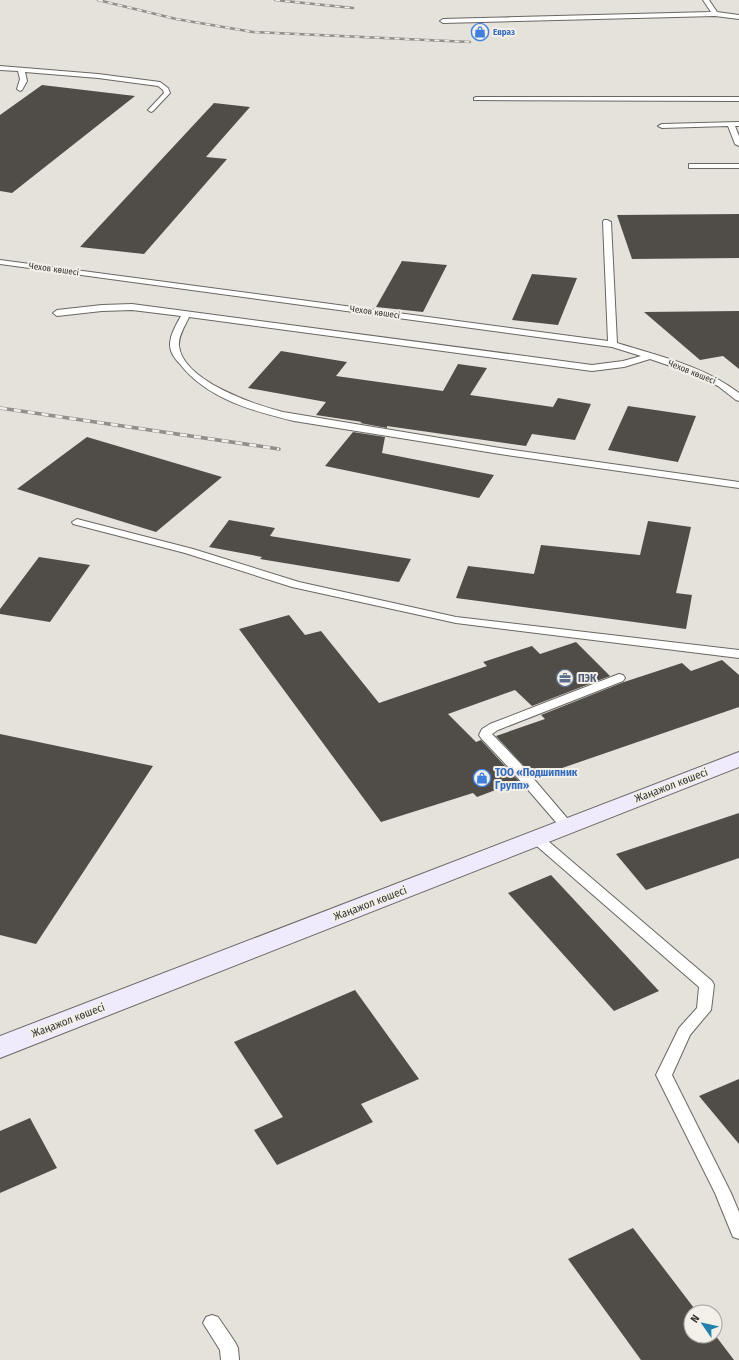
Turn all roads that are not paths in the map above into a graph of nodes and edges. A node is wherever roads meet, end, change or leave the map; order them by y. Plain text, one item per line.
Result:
1 (706, 0) edge
2 (715, 14) junction
3 (739, 17) edge
4 (443, 21) dead end
5 (0, 68) edge
6 (20, 69) junction
7 (20, 89) dead end
8 (476, 99) dead end
9 (739, 99) edge
10 (151, 110) dead end
11 (730, 124) junction
12 (739, 124) edge
13 (662, 126) dead end
14 (739, 144) edge
15 (692, 166) dead end
16 (739, 166) edge
17 (607, 222) dead end
18 (0, 262) edge
19 (57, 314) dead end
20 (186, 314) junction
21 (613, 344) junction
22 (652, 356) junction
23 (739, 398) edge
24 (739, 485) edge
25 (77, 522) dead end
26 (739, 654) edge
27 (619, 678) dead end
28 (739, 759) edge
29 (566, 825) junction
30 (536, 838) junction
31 (0, 1047) edge
32 (739, 1232) edge
33 (212, 1323) dead end
34 (230, 1360) edge

1 - 2 lane
2 - 3 lane
2 - 4 lane
5 - 6 lane
6 - 7 lane
6 - 10 lane
8 - 9 lane
11 - 12 lane
11 - 13 lane
11 - 14 lane
15 - 16 lane
17 - 21 lane
18 - 21 lane, Чехов көшесі
19 - 20 lane
20 - 22 lane
20 - 24 lane
21 - 22 lane, Чехов көшесі
22 - 23 lane, Чехов көшесі
25 - 26 lane
27 - 29 lane
28 - 29 main road, Жаңажол көшесі
29 - 30 main road, Жаңажол көшесі
30 - 31 main road, Жаңажол көшесі
30 - 32 lane
33 - 34 lane

